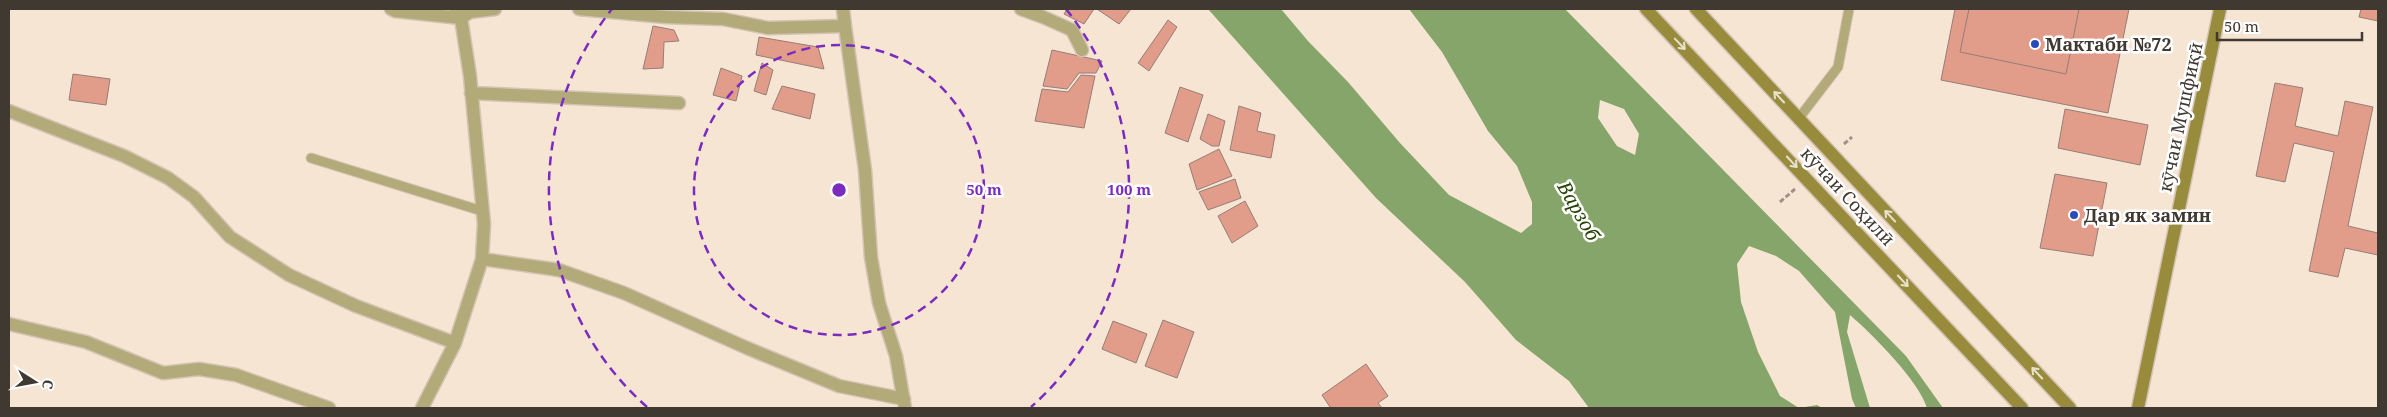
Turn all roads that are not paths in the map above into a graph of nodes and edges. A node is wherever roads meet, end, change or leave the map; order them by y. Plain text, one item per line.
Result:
1 (391, 9) edge
2 (495, 9) edge
3 (579, 9) edge
4 (843, 9) edge
5 (1021, 9) edge
6 (1646, 9) edge
7 (1696, 9) edge
8 (1849, 9) edge
9 (2220, 9) edge
10 (459, 14) edge
11 (846, 26) junction
12 (1082, 50) dead end
13 (471, 93) junction
14 (679, 103) dead end
15 (9, 111) edge
16 (1799, 118) junction
17 (311, 158) dead end
18 (482, 211) junction
19 (482, 259) junction
20 (9, 324) edge
21 (455, 343) junction
22 (904, 404) edge
23 (329, 408) edge
24 (422, 408) edge
25 (2022, 408) edge
26 (2070, 408) edge
27 (2138, 408) edge

1 - 10 street
2 - 10 street
3 - 11 street
4 - 11 street
5 - 12 street
6 -> 25 main road, кӯчаи Соҳилӣ
16 -> 7 main road, кӯчаи Соҳилӣ
8 - 16 lane
9 - 27 main road, кӯчаи Мушфиқӣ
10 - 13 street
11 - 22 street
13 - 14 street
13 - 18 street
15 - 21 street
26 -> 16 main road, кӯчаи Соҳилӣ
17 - 18 lane
18 - 19 street
19 - 21 street
19 - 22 street
20 - 23 street
21 - 24 street

